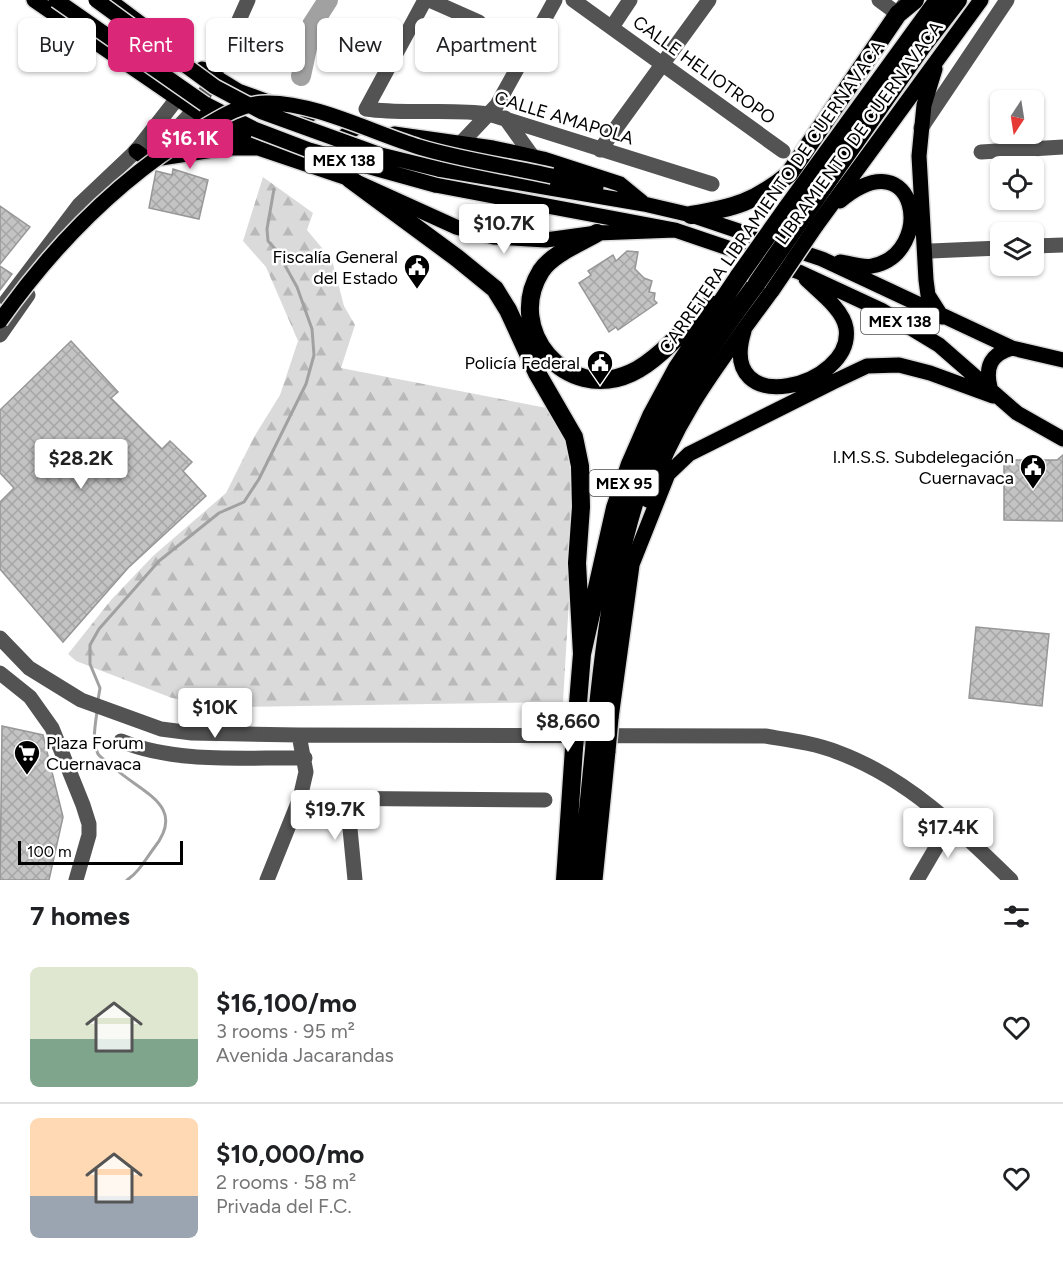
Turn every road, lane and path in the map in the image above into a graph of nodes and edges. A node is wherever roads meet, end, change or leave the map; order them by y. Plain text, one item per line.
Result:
1 (34, 0) edge
2 (56, 0) edge
3 (96, 0) edge
4 (109, 0) edge
5 (248, 0) edge
6 (425, 0) edge
7 (429, 0) edge
8 (555, 0) edge
9 (573, 0) edge
10 (630, 0) edge
11 (709, 0) edge
12 (879, 0) edge
13 (915, 0) edge
14 (938, 0) edge
15 (958, 0) edge
16 (981, 0) edge
17 (1007, 0) edge
18 (903, 7) edge
19 (61, 18) edge
20 (470, 18) edge
21 (612, 27) junction
22 (96, 42) edge
23 (939, 57) junction
24 (663, 65) junction
25 (210, 82) junction
26 (188, 103) junction
27 (307, 113) junction
28 (497, 113) junction
29 (362, 126) junction
30 (921, 128) junction
31 (461, 143) junction
32 (1063, 147) edge
33 (258, 148) junction
34 (600, 150) junction
35 (207, 151) junction
36 (783, 151) dead end
37 (981, 152) dead end
38 (142, 156) junction
39 (533, 157) junction
40 (350, 179) junction
41 (712, 184) dead end
42 (644, 204) junction
43 (76, 209) junction
44 (691, 215) junction
45 (807, 217) junction
46 (89, 221) junction
47 (675, 230) junction
48 (597, 233) junction
49 (1063, 245) edge
50 (1044, 246) edge
51 (990, 248) edge
52 (1044, 249) edge
53 (931, 251) dead end
54 (1063, 258) edge
55 (822, 259) junction
56 (799, 272) junction
57 (759, 285) junction
58 (0, 310) edge
59 (942, 317) junction
60 (0, 321) edge
61 (746, 326) junction
62 (0, 335) edge
63 (1011, 348) junction
64 (1063, 360) edge
65 (995, 393) junction
66 (1063, 439) edge
67 (631, 567) junction
68 (0, 638) edge
69 (582, 654) junction
70 (0, 673) edge
71 (604, 717) junction
72 (299, 735) junction
73 (121, 741) dead end
74 (574, 748) junction
75 (601, 751) junction
76 (305, 758) junction
77 (300, 798) junction
78 (347, 798) junction
79 (544, 800) dead end
80 (951, 822) junction
81 (921, 878) edge
82 (76, 880) edge
83 (267, 880) edge
84 (355, 880) edge
85 (557, 880) edge
86 (565, 880) edge
87 (581, 880) edge
88 (594, 880) edge
89 (1011, 880) edge

1 - 19 main road, MEX 138
2 - 47 main road, MEX 138, bridge
3 - 42 main road, MEX 138, bridge
4 - 25 main road, MEX 138
5 - 25 street
6 - 28 street, CALLE AMAPOLA
7 - 20 street
8 - 28 street
9 - 21 street, CALLE HELIOTROPO
10 - 21 street
11 - 24 street
12 - 18 street
13 - 18 highway
14 - 45 highway, CARRETERA LIBRAMIENTO DE CUERNAVACA / MEX 95
15 - 45 highway, CARRETERA LIBRAMIENTO DE CUERNAVACA / MEX 95
16 - 23 main road, LIBRAMIENTO DE CUERNAVACA / MEX 95
17 - 30 street
18 - 44 highway
21 - 24 street, CALLE HELIOTROPO
22 - 26 main road, MEX 138
23 - 30 main road
23 - 45 main road, LIBRAMIENTO DE CUERNAVACA / MEX 95
24 - 34 street
24 - 36 street, CALLE HELIOTROPO
25 - 26 street
25 - 27 main road, MEX 138, bridge
25 - 27 main road
26 - 33 main road, MEX 138
26 - 35 main road
26 - 38 street
27 - 29 main road, MEX 138
28 - 31 street
28 - 34 street, CALLE AMAPOLA
28 - 39 street
29 - 31 main road, MEX 138
29 - 40 main road
30 - 59 main road
31 - 39 main road, MEX 138
32 - 37 street
33 - 35 main road
33 - 40 main road, MEX 138
34 - 41 street, CALLE AMAPOLA
35 - 38 main road
38 - 43 street
38 - 46 street
39 - 42 main road, MEX 138
40 - 48 main road, MEX 138
40 - 69 highway
42 - 44 main road, MEX 138
42 - 60 main road, bridge
43 - 46 street
43 - 58 street
44 - 55 main road, MEX 138
45 - 55 main road
45 - 57 highway, CARRETERA LIBRAMIENTO DE CUERNAVACA / MEX 95, bridge
45 - 57 main road, LIBRAMIENTO DE CUERNAVACA / MEX 95, bridge
46 - 62 street
47 - 48 main road, MEX 138
47 - 56 main road, MEX 138
48 - 57 highway
49 - 50 street
51 - 53 street
52 - 54 street
55 - 59 main road, MEX 138
56 - 61 main road
56 - 65 main road, MEX 138
57 - 61 main road, LIBRAMIENTO DE CUERNAVACA / MEX 95
57 - 69 highway, CARRETERA LIBRAMIENTO DE CUERNAVACA / MEX 95
57 - 71 highway, CARRETERA LIBRAMIENTO DE CUERNAVACA / MEX 95
59 - 63 main road, MEX 138
61 - 67 main road, LIBRAMIENTO DE CUERNAVACA / MEX 95
63 - 64 main road, MEX 138
63 - 65 main road
65 - 66 main road, MEX 138
65 - 67 main road
67 - 71 main road, LIBRAMIENTO DE CUERNAVACA / MEX 95
68 - 72 street
69 - 74 highway, CARRETERA LIBRAMIENTO DE CUERNAVACA / MEX 95, bridge
70 - 82 street
71 - 75 highway, CARRETERA LIBRAMIENTO DE CUERNAVACA / MEX 95, bridge
72 - 76 street
72 - 80 street
73 - 76 street
74 - 85 main road, MEX 95
74 - 86 highway, CARRETERA LIBRAMIENTO DE CUERNAVACA / MEX 95
75 - 87 highway, CARRETERA LIBRAMIENTO DE CUERNAVACA / MEX 95
75 - 88 main road, MEX 95
76 - 77 street
77 - 78 street
77 - 83 street
78 - 79 street
78 - 84 street
80 - 81 street
80 - 89 street

